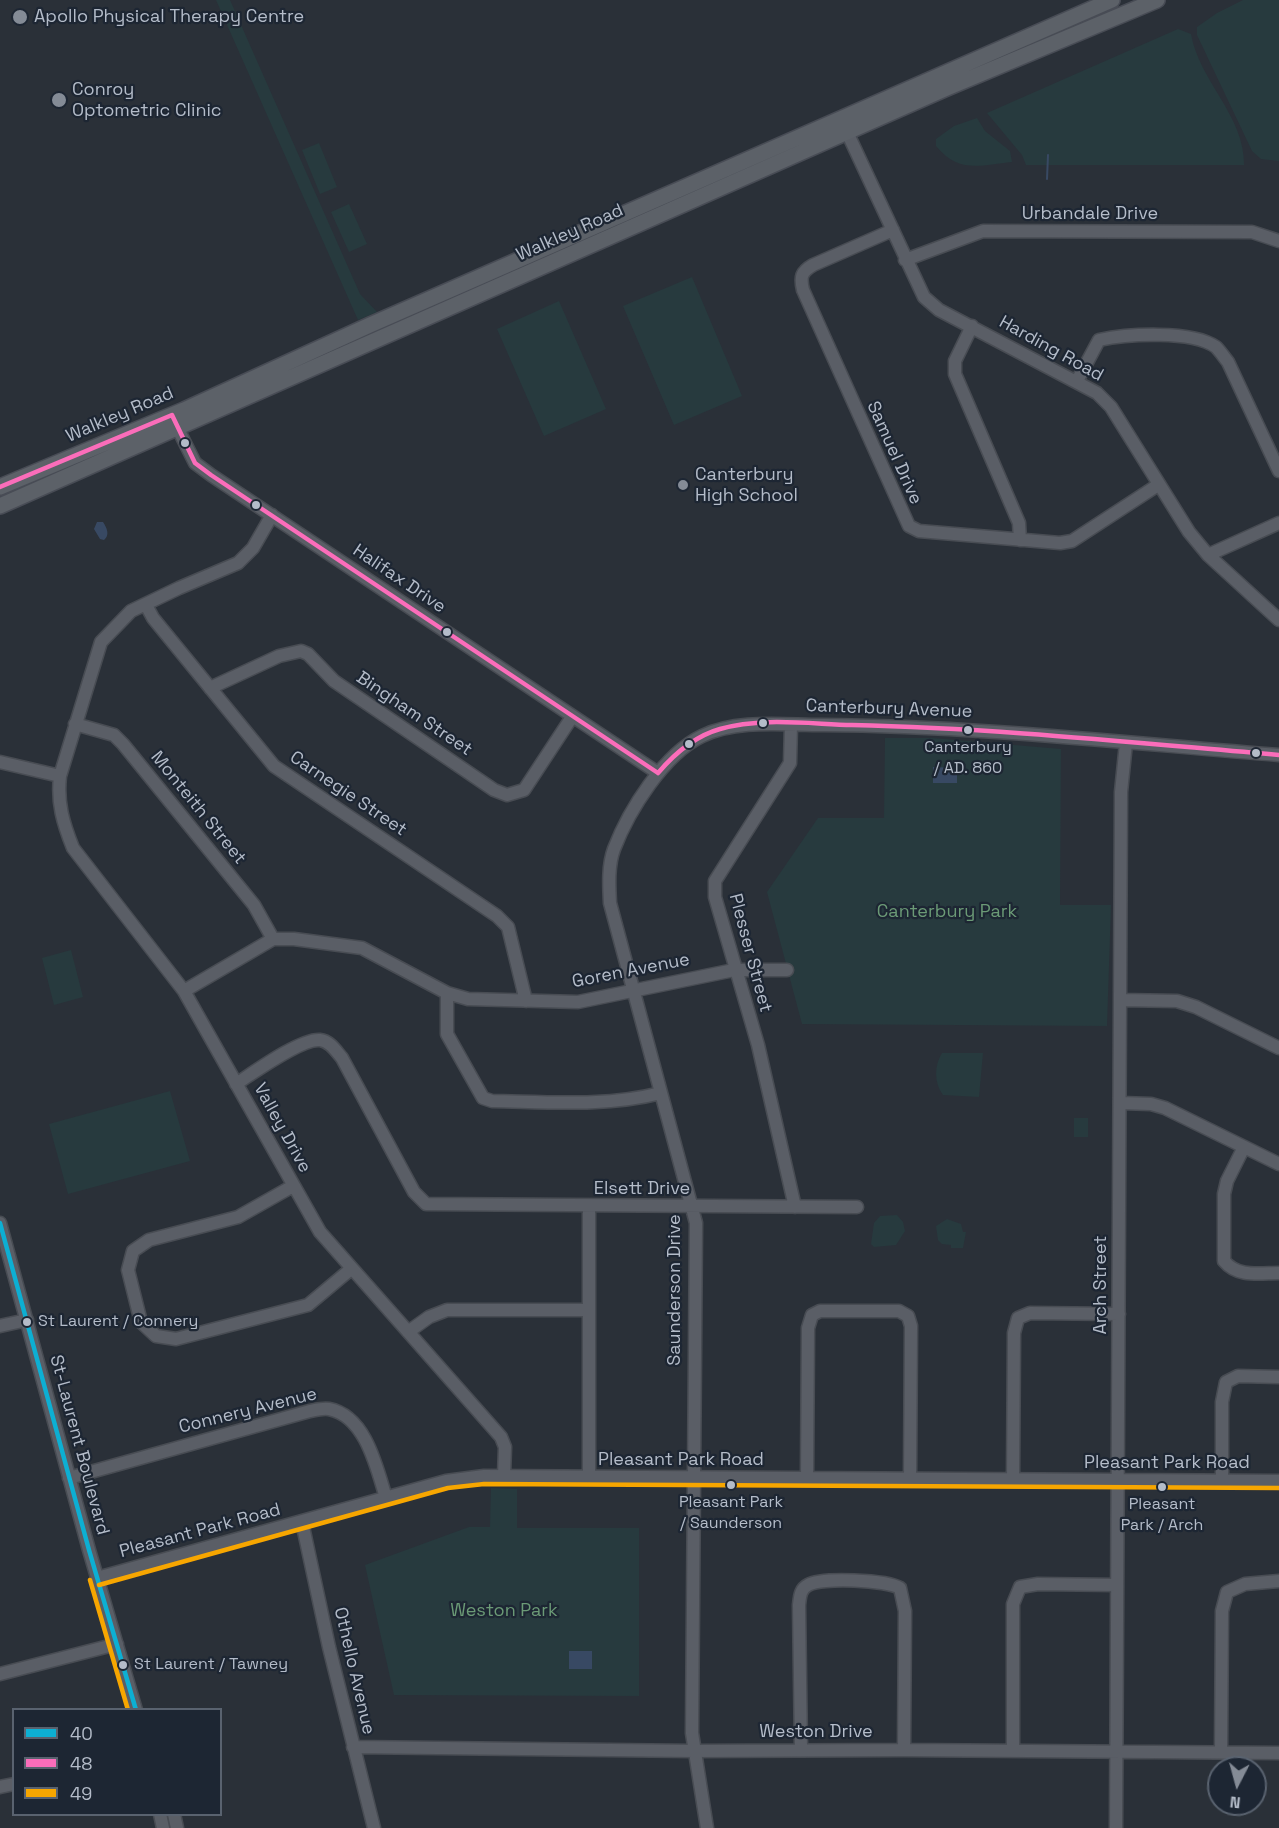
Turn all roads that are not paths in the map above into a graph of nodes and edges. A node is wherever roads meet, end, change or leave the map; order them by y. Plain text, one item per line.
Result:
1 (1112, 0) edge
2 (1157, 0) edge
3 (974, 59) junction
4 (980, 74) junction
5 (844, 125) junction
6 (802, 134) junction
7 (809, 149) junction
8 (670, 201) junction
9 (893, 230) junction
10 (1279, 241) edge
11 (905, 260) junction
12 (972, 326) junction
13 (1077, 381) junction
14 (175, 422) junction
15 (1279, 471) edge
16 (1158, 485) junction
17 (0, 488) edge
18 (0, 506) edge
19 (272, 515) junction
20 (1279, 523) edge
21 (1020, 540) junction
22 (1208, 555) junction
23 (146, 605) junction
24 (1279, 620) edge
25 (210, 688) junction
26 (572, 717) junction
27 (75, 724) junction
28 (790, 725) junction
29 (1126, 743) junction
30 (1279, 755) edge
31 (0, 762) edge
32 (658, 773) junction
33 (60, 776) junction
34 (273, 939) junction
35 (734, 970) junction
36 (787, 970) dead end
37 (633, 990) junction
38 (184, 991) junction
39 (447, 993) junction
40 (526, 1000) junction
41 (1121, 1000) junction
42 (1279, 1048) edge
43 (236, 1084) junction
44 (661, 1093) junction
45 (1121, 1103) junction
46 (1244, 1148) junction
47 (1279, 1164) edge
48 (293, 1186) junction
49 (795, 1206) junction
50 (589, 1207) junction
51 (692, 1207) junction
52 (857, 1207) dead end
53 (0, 1223) edge
54 (351, 1269) junction
55 (1279, 1273) edge
56 (588, 1310) junction
57 (1119, 1314) junction
58 (27, 1320) junction
59 (0, 1326) edge
60 (408, 1332) junction
61 (1279, 1377) edge
62 (504, 1476) junction
63 (589, 1477) junction
64 (69, 1478) junction
65 (807, 1478) junction
66 (692, 1479) junction
67 (910, 1479) junction
68 (1013, 1480) junction
69 (1117, 1480) junction
70 (1222, 1481) junction
71 (1279, 1481) edge
72 (386, 1498) junction
73 (302, 1522) junction
74 (97, 1578) junction
75 (1279, 1581) edge
76 (1117, 1585) junction
77 (117, 1644) junction
78 (0, 1674) edge
79 (135, 1708) edge
80 (353, 1747) junction
81 (801, 1750) junction
82 (904, 1750) junction
83 (694, 1751) junction
84 (1013, 1751) junction
85 (1117, 1751) junction
86 (1221, 1752) junction
87 (1279, 1753) edge
88 (374, 1828) edge
89 (707, 1828) edge
90 (1116, 1828) edge

1 - 3 main road, Walkley Road
2 - 4 main road, Walkley Road
3 - 4 main road
3 - 5 main road, Walkley Road
4 - 5 main road, Walkley Road
5 - 6 main road, Walkley Road
5 - 7 main road, Walkley Road
5 - 9 street, Harding Road
6 - 7 main road
6 - 8 main road, Walkley Road
7 - 8 main road, Walkley Road
8 - 14 main road, Walkley Road
9 - 11 street, Harding Road
9 - 21 street, Samuel Drive
10 - 11 street, Urbandale Drive
11 - 12 street, Harding Road
12 - 13 street, Harding Road
12 - 21 street
13 - 15 street
13 - 16 street, Harding Road
14 - 17 main road, Walkley Road
14 - 18 main road, Walkley Road
14 - 19 street, Halifax Drive
16 - 21 street, Samuel Drive
16 - 22 street, Harding Road
19 - 23 street, Valley Drive
19 - 26 street, Halifax Drive
20 - 22 street
22 - 24 street, Harding Road
23 - 25 street, Carnegie Street
23 - 27 street, Valley Drive
25 - 26 street, Bingham Street
25 - 40 street, Carnegie Street
26 - 32 street, Halifax Drive
27 - 33 street, Valley Drive
27 - 34 street, Monteith Street
28 - 29 street, Canterbury Avenue
28 - 32 street, Canterbury Avenue
28 - 35 street, Plesser Street
29 - 30 street, Canterbury Avenue
29 - 41 street, Arch Street
31 - 33 street
32 - 37 street, Saunderson Drive
33 - 38 street, Valley Drive
34 - 38 street
34 - 39 street, Goren Avenue
35 - 36 street, Goren Avenue
35 - 37 street, Goren Avenue
35 - 49 street, Plesser Street
37 - 40 street, Goren Avenue
37 - 44 street, Saunderson Drive
38 - 43 street, Valley Drive
39 - 40 street, Goren Avenue
39 - 44 street
41 - 42 street
41 - 45 street, Arch Street
43 - 48 street, Valley Drive
43 - 50 street, Elsett Drive
44 - 51 street, Saunderson Drive
45 - 46 street
45 - 57 street, Arch Street
46 - 47 street
46 - 55 street
48 - 54 street, Valley Drive
48 - 54 street
49 - 51 street, Elsett Drive
49 - 52 street, Elsett Drive
50 - 51 street, Elsett Drive
50 - 56 street
51 - 66 street, Saunderson Drive
53 - 58 street, St-Laurent Boulevard
54 - 60 street, Valley Drive
56 - 60 street
56 - 63 street
57 - 68 street
57 - 69 street, Arch Street
58 - 59 street
58 - 64 street, St-Laurent Boulevard
60 - 62 street, Valley Drive
61 - 70 street
62 - 63 street, Pleasant Park Road
62 - 72 street, Pleasant Park Road
63 - 66 street, Pleasant Park Road
64 - 72 street, Connery Avenue
64 - 74 street, St-Laurent Boulevard
65 - 66 street, Pleasant Park Road
65 - 67 street, Pleasant Park Road
65 - 67 street
66 - 83 street, Saunderson Drive
67 - 68 street, Pleasant Park Road
68 - 69 street, Pleasant Park Road
69 - 70 street, Pleasant Park Road
69 - 76 street, Arch Street
70 - 71 street, Pleasant Park Road
72 - 73 street, Pleasant Park Road
73 - 74 street, Pleasant Park Road
73 - 80 street, Othello Avenue
74 - 77 street, St-Laurent Boulevard
75 - 86 street
76 - 84 street
76 - 85 street, Arch Street
77 - 78 street
77 - 79 street, St-Laurent Boulevard
80 - 83 street, Weston Drive
80 - 88 street, Othello Avenue
81 - 82 street, Weston Drive
81 - 82 street
81 - 83 street, Weston Drive
82 - 84 street, Weston Drive
83 - 89 street, Saunderson Drive
84 - 85 street, Weston Drive
85 - 86 street, Weston Drive
85 - 90 street, Arch Street
86 - 87 street, Weston Drive

